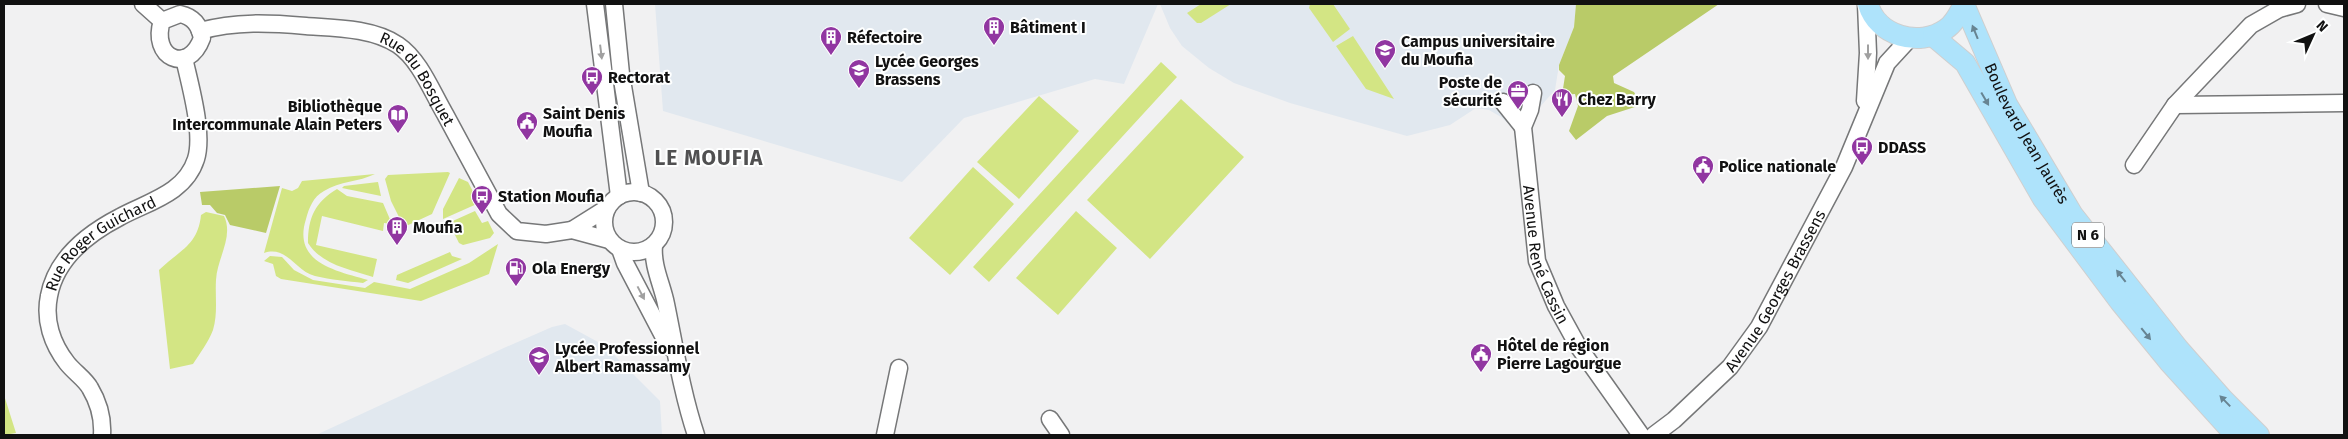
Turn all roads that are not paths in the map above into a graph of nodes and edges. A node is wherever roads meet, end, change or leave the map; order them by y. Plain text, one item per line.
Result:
1 (143, 4) edge
2 (595, 4) edge
3 (614, 4) edge
4 (1867, 4) edge
5 (1964, 4) edge
6 (2296, 4) edge
7 (2327, 4) edge
8 (2344, 8) edge
9 (181, 9) edge
10 (162, 21) junction
11 (200, 31) junction
12 (1933, 36) junction
13 (1910, 38) junction
14 (184, 58) junction
15 (1534, 94) dead end
16 (1503, 102) dead end
17 (2344, 103) edge
18 (2176, 105) junction
19 (1864, 120) junction
20 (1523, 127) junction
21 (2134, 165) dead end
22 (641, 193) junction
23 (619, 196) junction
24 (607, 208) junction
25 (572, 230) junction
26 (615, 244) junction
27 (654, 244) junction
28 (678, 365) junction
29 (899, 368) dead end
30 (1050, 419) dead end
31 (102, 435) edge
32 (696, 435) edge
33 (885, 435) edge
34 (1061, 435) edge
35 (1641, 435) edge
36 (1654, 435) edge
37 (2236, 435) edge
38 (2259, 435) edge

1 - 10 street
2 -> 23 street
3 - 22 street
4 - 13 main road
4 -> 19 street, Avenue Georges Brassens
5 - 12 main road, Boulevard Jean Jaurès / N 6
38 -> 5 main road, Boulevard Jean Jaurès / N 6
6 - 18 street
7 - 8 street
9 - 10 street
9 - 11 street
10 - 14 street
11 - 14 street
11 - 25 street, Rue du Bosquet
12 - 13 main road
12 -> 37 main road, Boulevard Jean Jaurès / N 6
13 - 19 street, Avenue Georges Brassens
14 - 31 street, Rue Roger Guichard
15 - 20 street
16 - 20 street
17 - 18 street
18 - 21 street
19 - 36 street, Avenue Georges Brassens
20 - 35 street, Avenue René Cassin
22 - 23 street
22 - 27 street
23 - 24 street
24 - 25 street, Rue du Bosquet
24 - 26 street
25 - 26 street, Rue du Bosquet
26 - 27 street
26 -> 28 street
27 - 28 street
28 - 32 street
29 - 33 street
30 - 34 street

